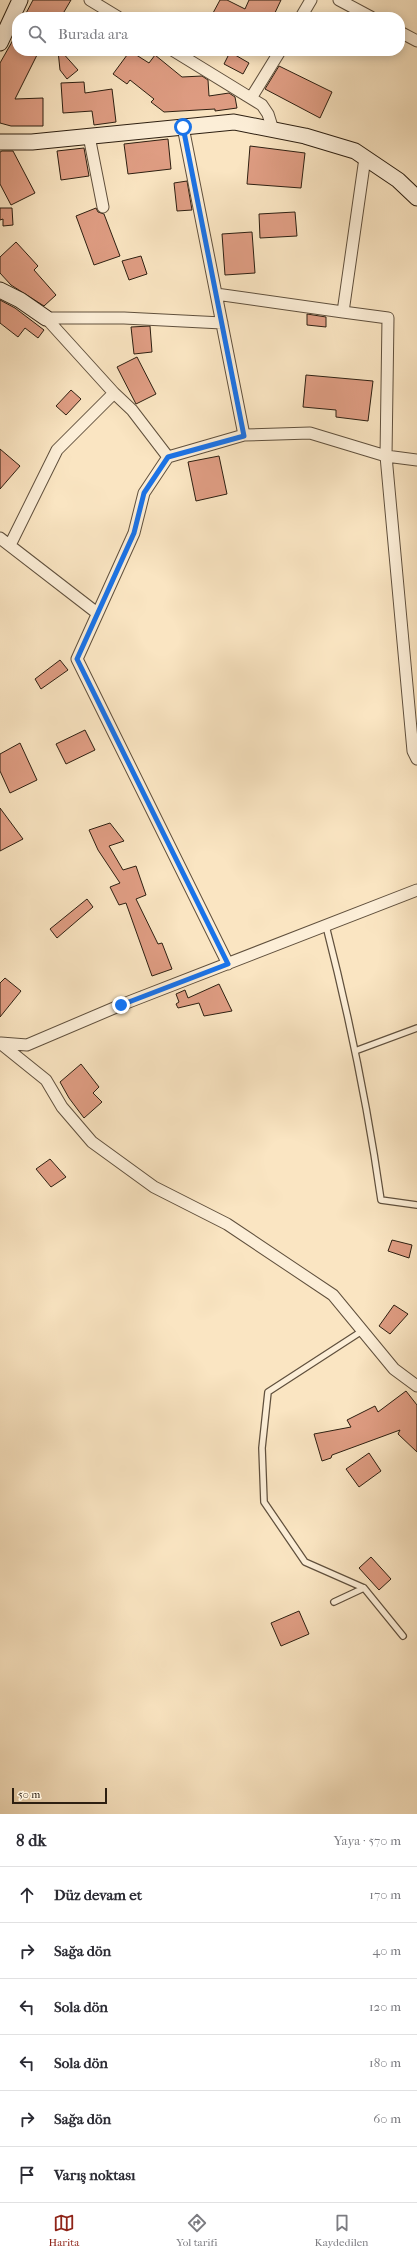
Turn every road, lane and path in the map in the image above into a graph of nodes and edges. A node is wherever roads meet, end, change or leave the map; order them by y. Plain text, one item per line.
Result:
1 (20, 0) edge
2 (90, 0) edge
3 (311, 0) edge
4 (339, 0) edge
5 (14, 12) edge
6 (110, 12) edge
7 (304, 12) edge
8 (362, 12) edge
9 (12, 17) edge
10 (405, 35) edge
11 (417, 41) edge
12 (0, 43) edge
13 (182, 56) edge
14 (277, 56) edge
15 (251, 98) junction
16 (183, 127) junction
17 (273, 130) junction
18 (88, 136) junction
19 (0, 142) edge
20 (365, 158) junction
21 (417, 198) edge
22 (103, 207) dead end
23 (0, 290) edge
24 (216, 294) junction
25 (343, 312) junction
26 (46, 318) junction
27 (222, 323) junction
28 (114, 393) junction
29 (244, 436) junction
30 (386, 456) junction
31 (168, 457) junction
32 (417, 460) edge
33 (0, 538) edge
34 (10, 545) junction
35 (97, 613) junction
36 (417, 759) edge
37 (417, 890) edge
38 (326, 926) junction
39 (228, 964) junction
40 (417, 1028) edge
41 (0, 1043) edge
42 (355, 1051) junction
43 (417, 1205) edge
44 (362, 1331) junction
45 (417, 1386) edge
46 (364, 1588) junction
47 (334, 1602) dead end
48 (403, 1636) dead end

1 - 5 street
2 - 6 street
3 - 7 street
4 - 8 street
9 - 12 street
10 - 11 street
13 - 15 street
14 - 15 street
15 - 17 street
16 - 17 street
16 - 18 street
16 - 24 street
17 - 20 street
18 - 19 street
18 - 22 street
20 - 21 street
20 - 25 street
23 - 26 street
24 - 25 street
24 - 27 street
25 - 30 street
26 - 27 street
26 - 28 street
27 - 29 street
28 - 31 street
28 - 34 street
29 - 30 street
29 - 31 street
30 - 32 street
30 - 36 street
31 - 35 street
33 - 34 street
34 - 35 street
35 - 39 street
37 - 38 street
38 - 39 street
38 - 42 lane
39 - 41 street
40 - 42 lane
41 - 44 street
42 - 43 lane
44 - 45 street
44 - 46 lane
46 - 47 lane
46 - 48 lane

